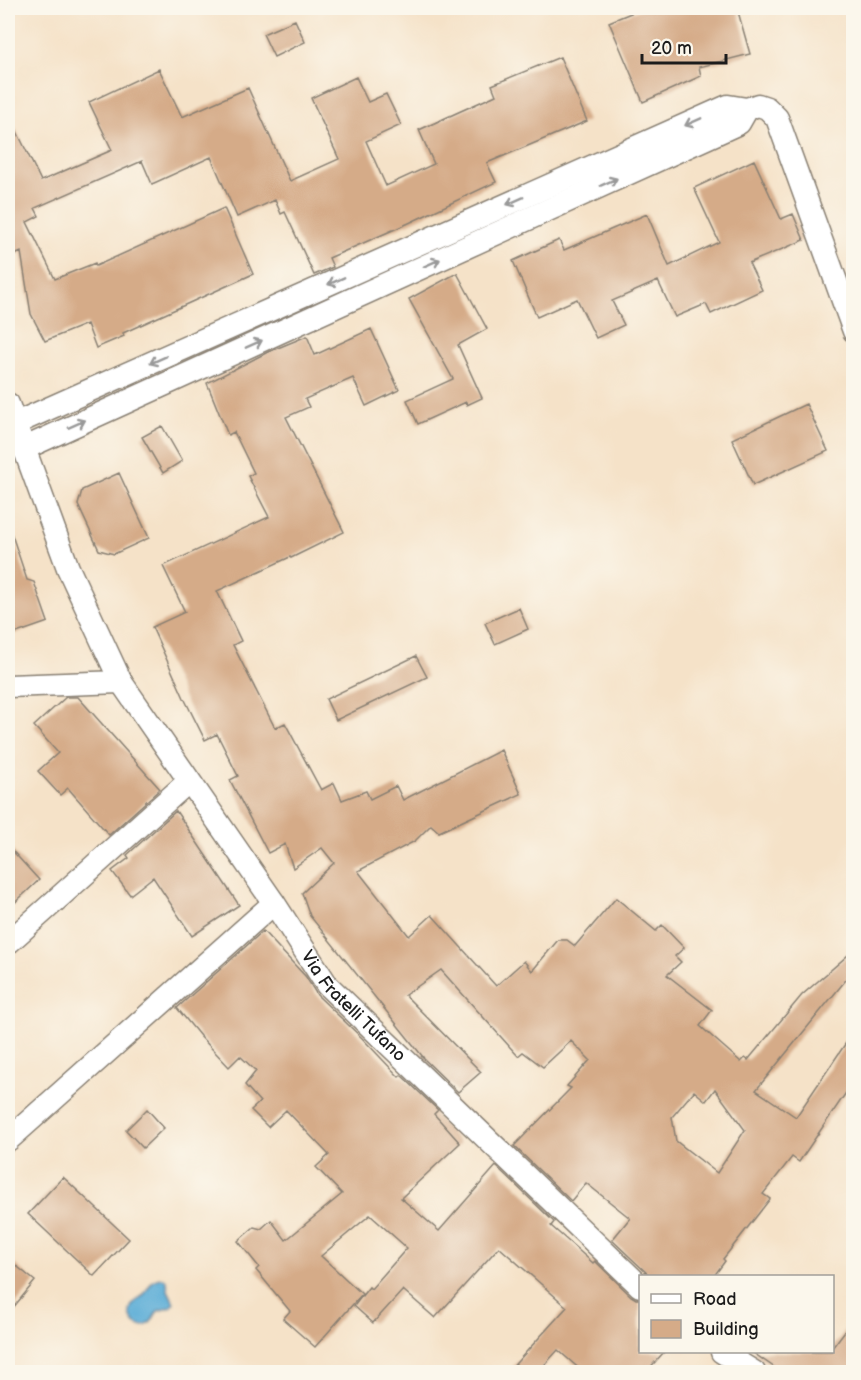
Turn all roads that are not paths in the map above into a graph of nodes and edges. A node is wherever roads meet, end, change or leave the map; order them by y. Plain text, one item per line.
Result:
1 (854, 331) edge
2 (14, 431) edge
3 (121, 682) junction
4 (8, 686) edge
5 (189, 781) junction
6 (274, 903) junction
7 (8, 943) edge
8 (8, 1140) edge
9 (639, 1285) edge
10 (724, 1353) edge
11 (754, 1372) edge

1 - 2 street
2 - 3 street, Via Fratelli Tufano
3 - 4 street
3 - 5 street, Via Fratelli Tufano
5 - 6 street, Via Fratelli Tufano
5 - 7 street
6 - 8 street
6 - 9 street, Via Fratelli Tufano
10 - 11 street

